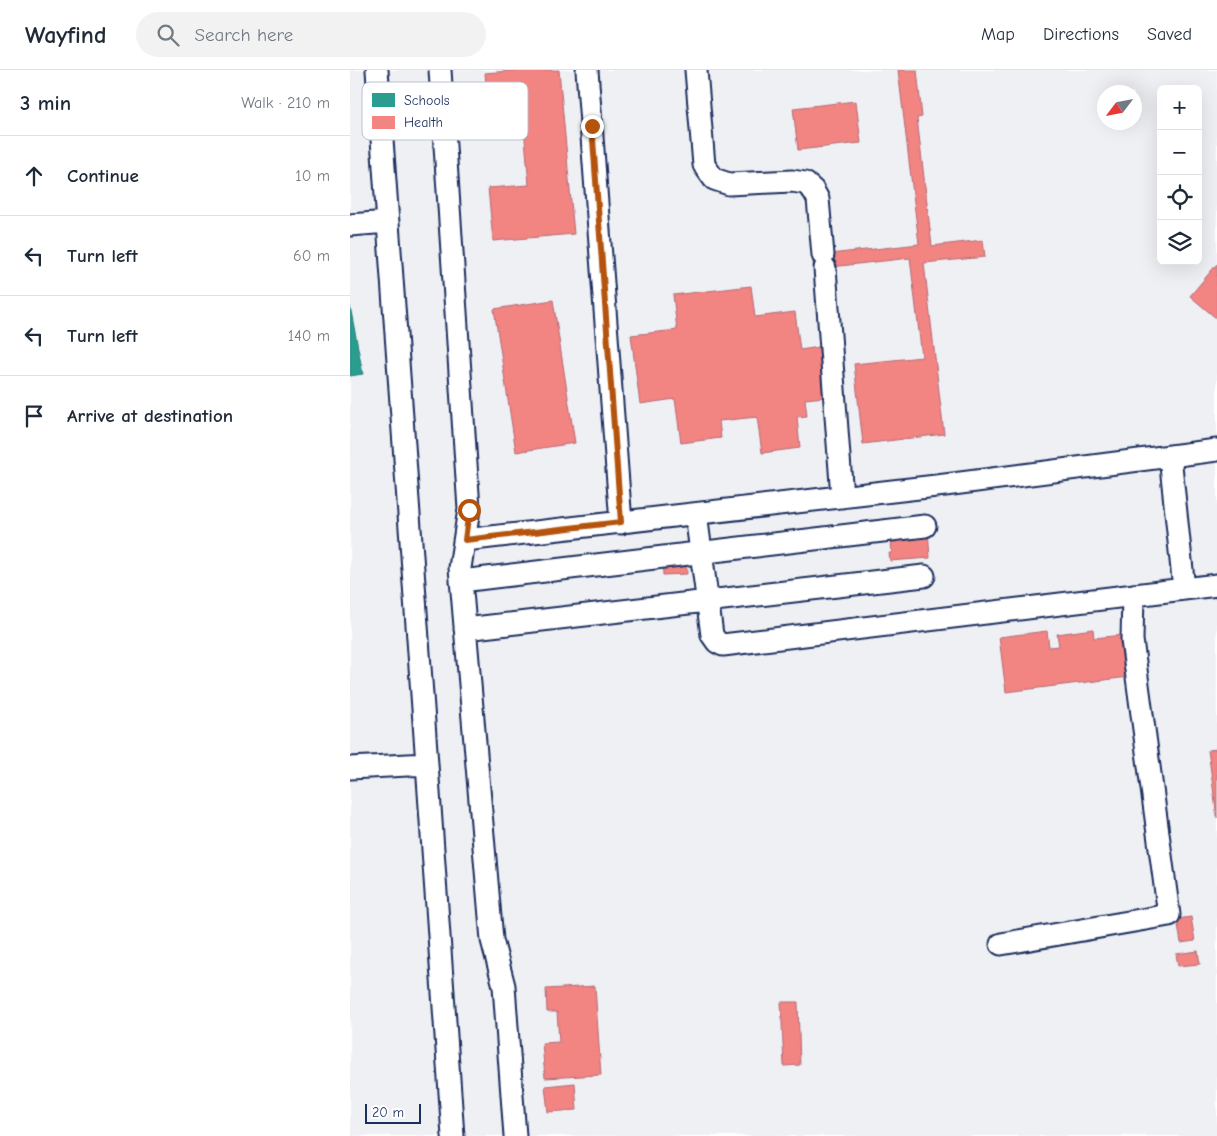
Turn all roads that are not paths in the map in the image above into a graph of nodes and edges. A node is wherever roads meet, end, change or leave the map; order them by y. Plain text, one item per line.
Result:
1 (587, 70) edge
2 (696, 70) edge
3 (382, 140) edge
4 (445, 140) edge
5 (388, 222) junction
6 (350, 225) edge
7 (1217, 450) edge
8 (1170, 456) junction
9 (842, 497) junction
10 (696, 514) junction
11 (621, 522) junction
12 (925, 526) dead end
13 (465, 540) junction
14 (701, 552) junction
15 (924, 576) dead end
16 (461, 581) junction
17 (1217, 584) edge
18 (1184, 588) junction
19 (1133, 595) junction
20 (708, 600) junction
21 (465, 629) junction
22 (428, 764) junction
23 (350, 768) edge
24 (1001, 944) dead end
25 (452, 1136) edge
26 (515, 1136) edge

1 - 11 street
2 - 9 street
3 - 5 street
4 - 13 street
5 - 6 street
5 - 22 street
7 - 8 street
8 - 9 street
8 - 18 street
9 - 10 street
10 - 11 street
10 - 14 street
11 - 13 street
12 - 14 street
13 - 16 street
14 - 16 street
14 - 20 street
15 - 20 street
16 - 21 street
17 - 18 street
18 - 19 street
19 - 20 street
19 - 24 street
20 - 21 street
21 - 26 street
22 - 23 street
22 - 25 street

